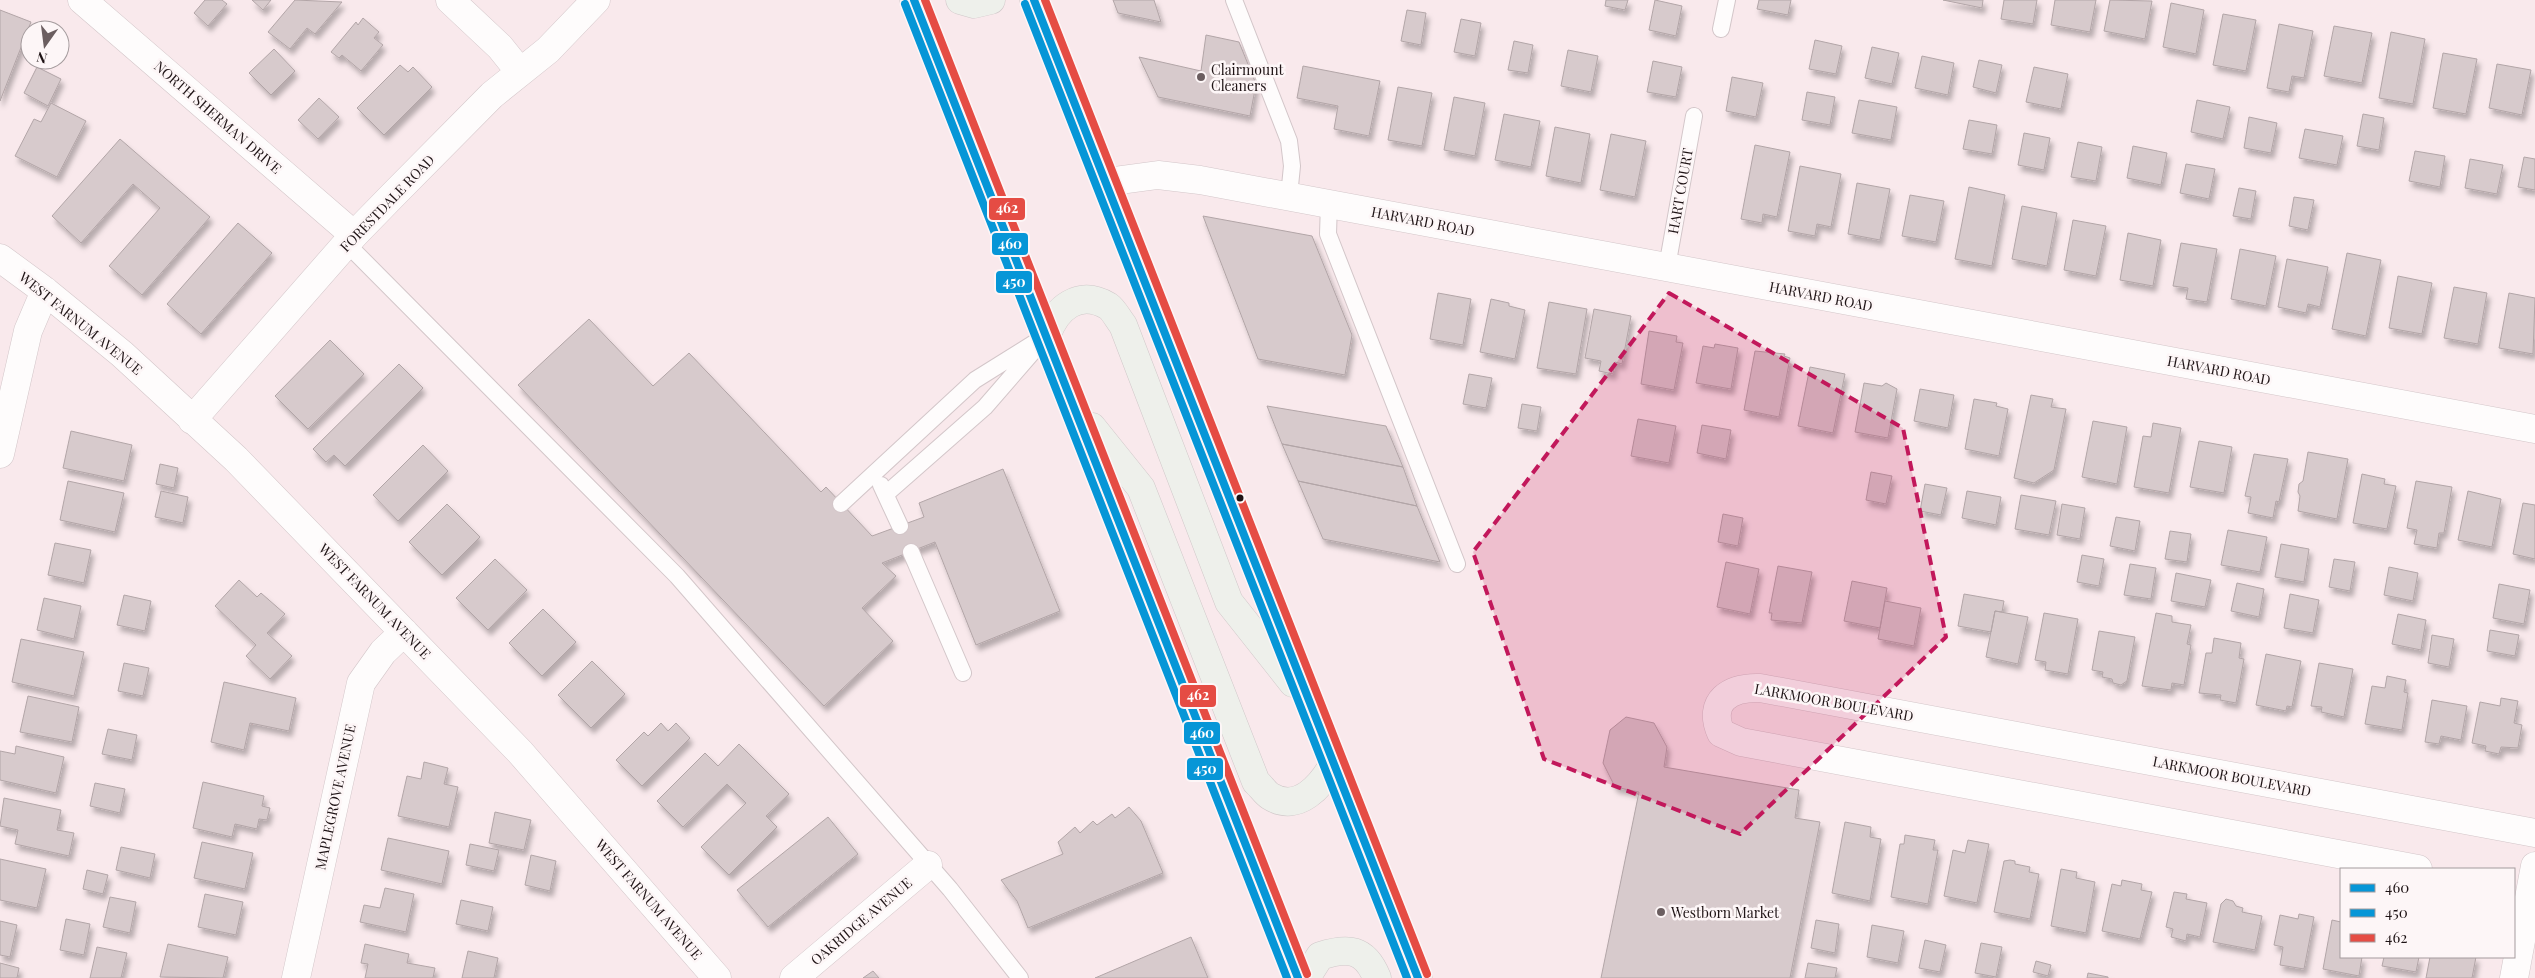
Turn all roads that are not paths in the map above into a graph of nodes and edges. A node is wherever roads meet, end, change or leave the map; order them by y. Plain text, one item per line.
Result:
1 (82, 0) edge
2 (450, 0) edge
3 (596, 0) edge
4 (914, 0) edge
5 (960, 0) edge
6 (991, 0) edge
7 (1034, 0) edge
8 (1234, 0) edge
9 (1727, 0) edge
10 (1721, 29) dead end
11 (520, 72) junction
12 (1694, 116) dead end
13 (1106, 182) junction
14 (1289, 196) junction
15 (1328, 203) junction
16 (351, 239) junction
17 (0, 258) edge
18 (1667, 267) junction
19 (45, 291) junction
20 (1047, 335) junction
21 (1075, 407) junction
22 (192, 420) junction
23 (2535, 429) edge
24 (0, 454) edge
25 (874, 474) junction
26 (886, 494) junction
27 (842, 504) dead end
28 (900, 526) dead end
29 (911, 552) dead end
30 (1456, 564) dead end
31 (404, 632) junction
32 (963, 673) dead end
33 (1311, 705) junction
34 (1334, 763) junction
35 (2535, 833) edge
36 (928, 865) junction
37 (2413, 868) edge
38 (2528, 884) edge
39 (296, 978) edge
40 (717, 978) edge
41 (794, 978) edge
42 (1020, 978) edge
43 (1298, 978) edge
44 (1306, 978) edge
45 (1376, 978) edge
46 (1418, 978) edge
47 (2514, 978) edge

1 - 16 street, NORTH SHERMAN DRIVE
2 - 11 street
3 - 11 street, FORESTDALE ROAD
4 - 20 main road
5 - 6 main road
7 - 13 main road
8 - 14 lane
9 - 10 lane
11 - 16 street, FORESTDALE ROAD
12 - 18 lane, HART COURT
13 - 14 street, HARVARD ROAD
13 - 33 main road
14 - 15 street, HARVARD ROAD
15 - 18 street, HARVARD ROAD
15 - 30 lane
16 - 22 street, FORESTDALE ROAD
16 - 36 lane
17 - 19 street, WEST FARNUM AVENUE
18 - 23 street, HARVARD ROAD
19 - 22 street, WEST FARNUM AVENUE
19 - 24 street
20 - 21 main road
20 - 25 lane
20 - 26 lane
20 - 33 main road
21 - 34 main road
21 - 43 main road
22 - 31 street, WEST FARNUM AVENUE
25 - 26 lane
25 - 27 lane
26 - 28 lane
29 - 32 lane
31 - 39 street, MAPLEGROVE AVENUE
31 - 40 street, WEST FARNUM AVENUE
33 - 34 main road
34 - 46 main road
35 - 37 street, LARKMOOR BOULEVARD
36 - 41 street, OAKRIDGE AVENUE
36 - 42 lane
38 - 47 street
44 - 45 main road

